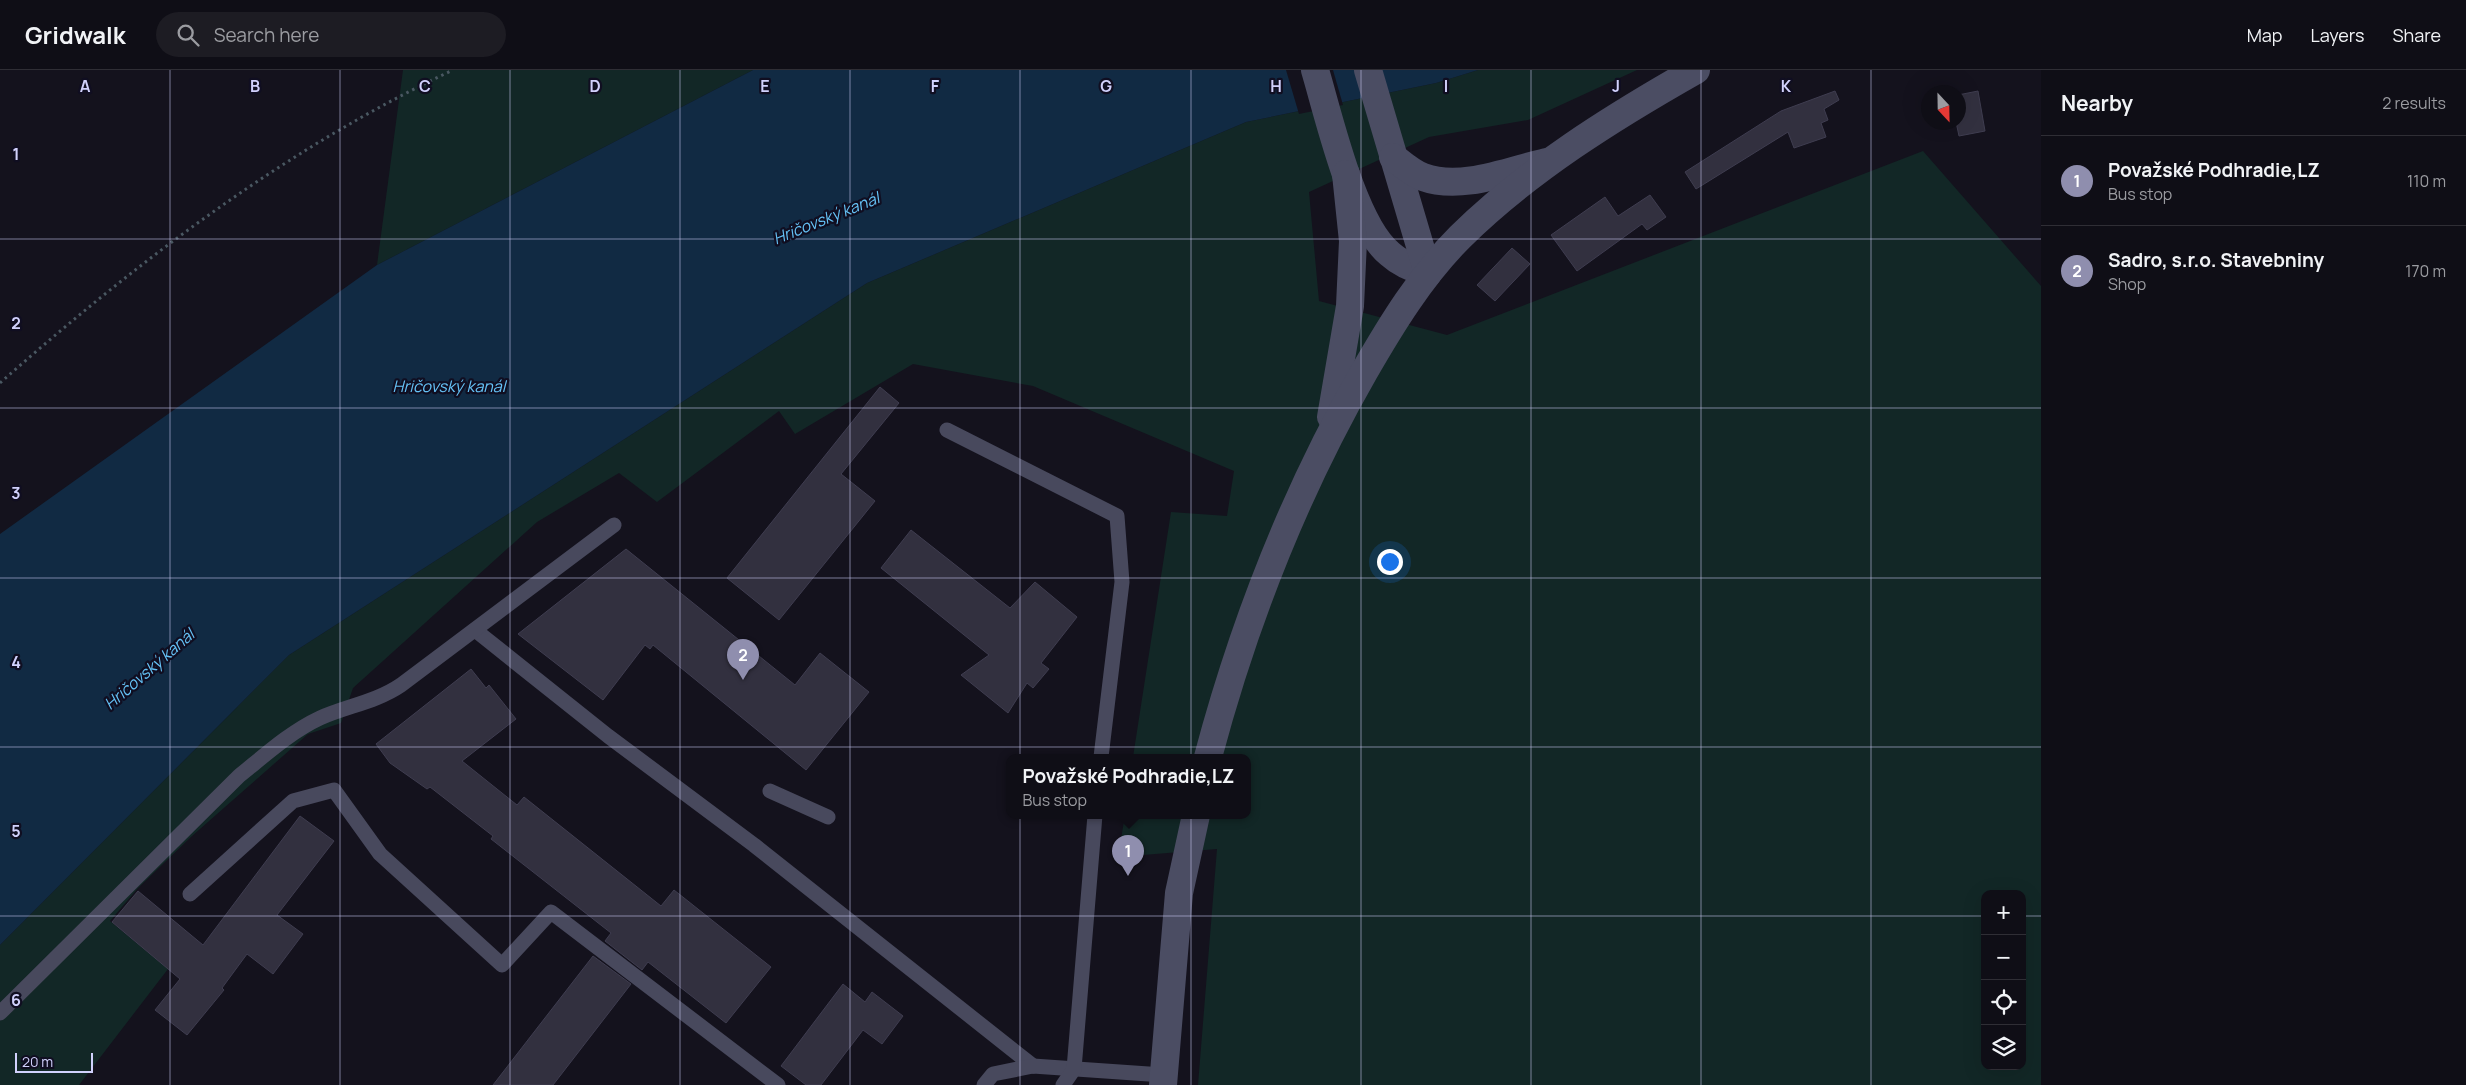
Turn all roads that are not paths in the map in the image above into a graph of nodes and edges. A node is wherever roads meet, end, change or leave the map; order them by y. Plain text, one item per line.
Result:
1 (1315, 70) edge
2 (1368, 70) edge
3 (1696, 70) edge
4 (1393, 157) junction
5 (1556, 159) junction
6 (1346, 174) junction
7 (1428, 273) junction
8 (947, 430) dead end
9 (1329, 431) junction
10 (614, 524) dead end
11 (475, 630) junction
12 (1101, 754) edge
13 (1209, 754) edge
14 (770, 791) dead end
15 (828, 817) dead end
16 (1095, 819) edge
17 (1195, 819) edge
18 (190, 894) dead end
19 (0, 1013) edge
20 (1033, 1066) junction
21 (1074, 1069) junction
22 (1163, 1080) edge
23 (778, 1085) edge
24 (984, 1085) edge
25 (1063, 1085) edge

1 - 6 main road
2 - 4 main road
3 - 5 main road
4 - 5 main road
4 - 7 main road
5 - 7 main road
6 - 7 main road
6 - 9 main road
7 - 9 main road
8 - 12 lane
9 - 13 main road
10 - 11 lane
11 - 19 lane
11 - 20 lane
14 - 15 lane
16 - 21 lane
17 - 22 main road
18 - 23 lane
20 - 21 lane
20 - 24 lane
21 - 22 lane
21 - 25 lane

